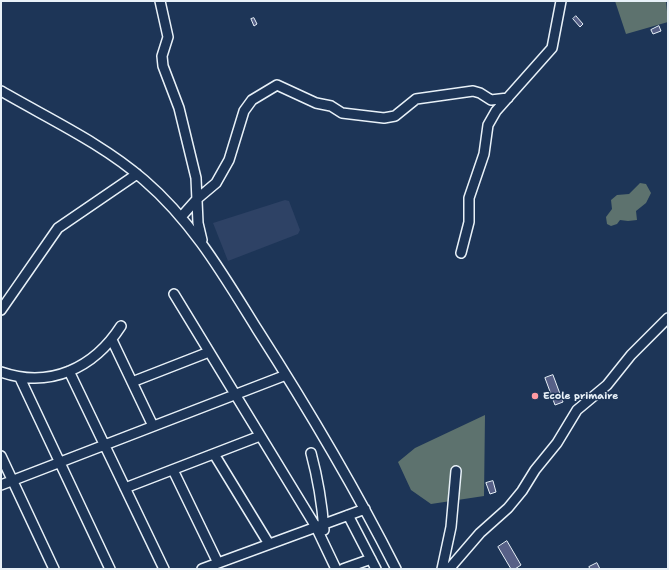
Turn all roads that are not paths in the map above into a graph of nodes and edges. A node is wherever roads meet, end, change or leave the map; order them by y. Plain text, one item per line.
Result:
1 (160, 1) edge
2 (561, 1) edge
3 (1, 91) edge
4 (508, 98) junction
5 (137, 174) junction
6 (197, 199) junction
7 (181, 217) junction
8 (203, 244) junction
9 (461, 253) dead end
10 (174, 294) dead end
11 (1, 310) edge
12 (668, 318) edge
13 (121, 326) dead end
14 (112, 340) junction
15 (209, 352) junction
16 (69, 371) junction
17 (1, 372) edge
18 (286, 375) junction
19 (20, 378) junction
20 (132, 382) junction
21 (235, 395) junction
22 (153, 426) junction
23 (260, 436) junction
24 (104, 445) junction
25 (311, 453) dead end
26 (214, 454) junction
27 (1, 456) edge
28 (60, 462) junction
29 (173, 470) junction
30 (456, 471) dead end
31 (12, 480) junction
32 (1, 485) edge
33 (126, 488) junction
34 (365, 509) junction
35 (348, 515) junction
36 (320, 526) junction
37 (269, 544) junction
38 (327, 550) junction
39 (371, 559) junction
40 (218, 563) junction
41 (54, 569) edge
42 (110, 569) edge
43 (164, 569) edge
44 (202, 569) edge
45 (329, 569) edge
46 (336, 569) edge
47 (343, 569) edge
48 (376, 569) edge
49 (396, 569) edge
50 (442, 569) edge
51 (449, 569) edge

1 - 6 street
2 - 4 street
3 - 5 street
4 - 6 street
4 - 9 street
5 - 7 street
5 - 11 street
6 - 7 street
6 - 8 street
7 - 8 street
8 - 18 street
10 - 15 street
12 - 51 street
13 - 14 street
14 - 16 street
14 - 20 street
15 - 20 street
15 - 21 street
16 - 19 street
16 - 24 street
17 - 19 street
18 - 21 street
18 - 34 street
19 - 28 street
20 - 22 street
21 - 22 street
21 - 23 street
22 - 24 street
23 - 26 street
23 - 36 street
24 - 28 street
24 - 33 street
25 - 36 street
26 - 29 street
26 - 37 street
27 - 31 street
28 - 31 street
28 - 42 street
29 - 33 street
29 - 40 street
30 - 50 street
31 - 32 street
31 - 41 street
33 - 43 street
34 - 35 street
34 - 49 street
35 - 36 street
35 - 39 street
36 - 37 street
36 - 38 street
37 - 40 street
38 - 45 street
38 - 46 street
39 - 47 street
39 - 48 street
40 - 44 street

